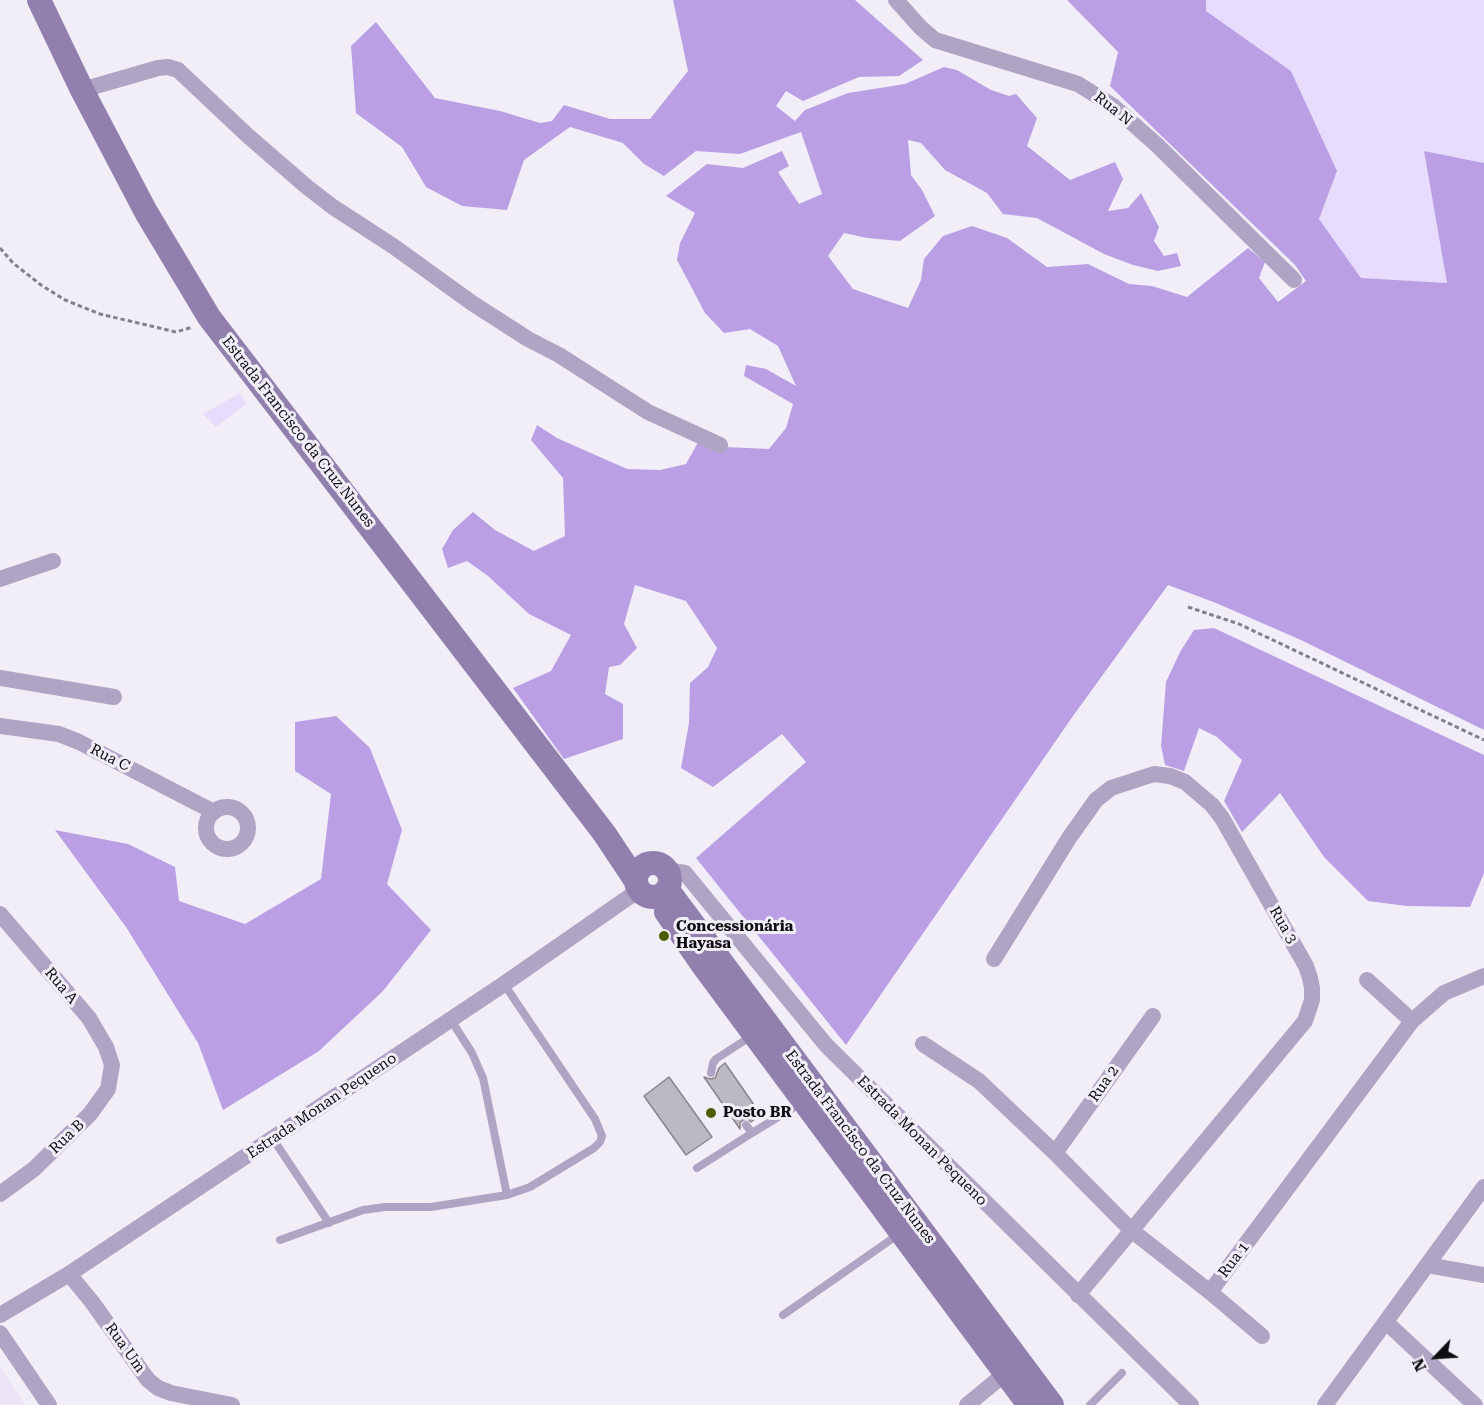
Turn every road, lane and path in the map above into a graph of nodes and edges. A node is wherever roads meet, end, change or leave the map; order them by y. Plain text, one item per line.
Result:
1 (39, 0) edge
2 (896, 0) edge
3 (82, 90) junction
4 (0, 248) edge
5 (1294, 280) dead end
6 (189, 330) dead end
7 (720, 445) dead end
8 (53, 561) dead end
9 (0, 579) edge
10 (1188, 608) dead end
11 (0, 678) edge
12 (114, 697) dead end
13 (0, 726) edge
14 (1484, 740) edge
15 (214, 812) dead end
16 (652, 882) junction
17 (0, 914) edge
18 (994, 959) dead end
19 (1484, 976) edge
20 (1367, 980) dead end
21 (504, 984) junction
22 (1153, 1016) dead end
23 (451, 1020) junction
24 (1412, 1021) junction
25 (762, 1030) junction
26 (923, 1044) dead end
27 (112, 1065) joint
28 (711, 1073) dead end
29 (812, 1096) junction
30 (273, 1138) junction
31 (1055, 1153) junction
32 (698, 1167) dead end
33 (1484, 1187) edge
34 (0, 1194) edge
35 (507, 1196) junction
36 (329, 1222) junction
37 (909, 1227) junction
38 (1131, 1230) junction
39 (280, 1240) dead end
40 (1427, 1265) junction
41 (69, 1274) junction
42 (1484, 1275) edge
43 (1209, 1292) junction
44 (1077, 1295) junction
45 (0, 1315) edge
46 (783, 1315) dead end
47 (1386, 1322) junction
48 (0, 1333) edge
49 (1262, 1336) dead end
50 (1013, 1367) junction
51 (1122, 1373) dead end
52 (49, 1405) edge
53 (232, 1405) edge
54 (967, 1405) edge
55 (1029, 1405) edge
56 (1052, 1405) edge
57 (1090, 1405) edge
58 (1191, 1405) edge
59 (1325, 1405) edge
60 (1475, 1405) edge

1 - 3 main road, Estrada Francisco da Cruz Nunes
2 - 5 street, Rua N
3 - 7 street
3 - 16 main road, Estrada Francisco da Cruz Nunes
4 - 6 path
8 - 9 street
10 - 14 path
11 - 12 street
13 - 15 street, Rua C
16 - 21 street, Estrada Monan Pequeno
16 - 25 main road, Estrada Francisco da Cruz Nunes
16 - 44 street, Estrada Monan Pequeno
17 - 27 street, Rua A
18 - 38 street, Rua 3
19 - 24 street, Rua 1
20 - 24 street
21 - 23 street, Estrada Monan Pequeno
21 - 35 lane
22 - 31 street, Rua 2
23 - 30 street, Estrada Monan Pequeno
23 - 35 lane
24 - 43 street, Rua 1
25 - 28 lane
25 - 29 main road, Estrada Francisco da Cruz Nunes
26 - 31 street, Rua 1
27 - 34 street, Rua B
29 - 32 lane
29 - 37 main road, Estrada Francisco da Cruz Nunes
30 - 36 lane
30 - 41 street, Estrada Monan Pequeno
31 - 38 street, Rua 1
33 - 40 street
35 - 36 lane
36 - 39 lane
37 - 46 lane
37 - 50 main road, Estrada Francisco da Cruz Nunes
38 - 43 street, Rua 1
38 - 44 street, Rua 3
40 - 42 street
40 - 47 street
41 - 45 street, Estrada Monan Pequeno
41 - 53 street, Rua Um
43 - 49 street
44 - 58 street, Estrada Monan Pequeno
47 - 59 street
47 - 60 street
48 - 52 street
50 - 54 street
50 - 55 main road, Estrada Francisco da Cruz Nunes
50 - 56 main road, Estrada Francisco da Cruz Nunes
51 - 57 lane

